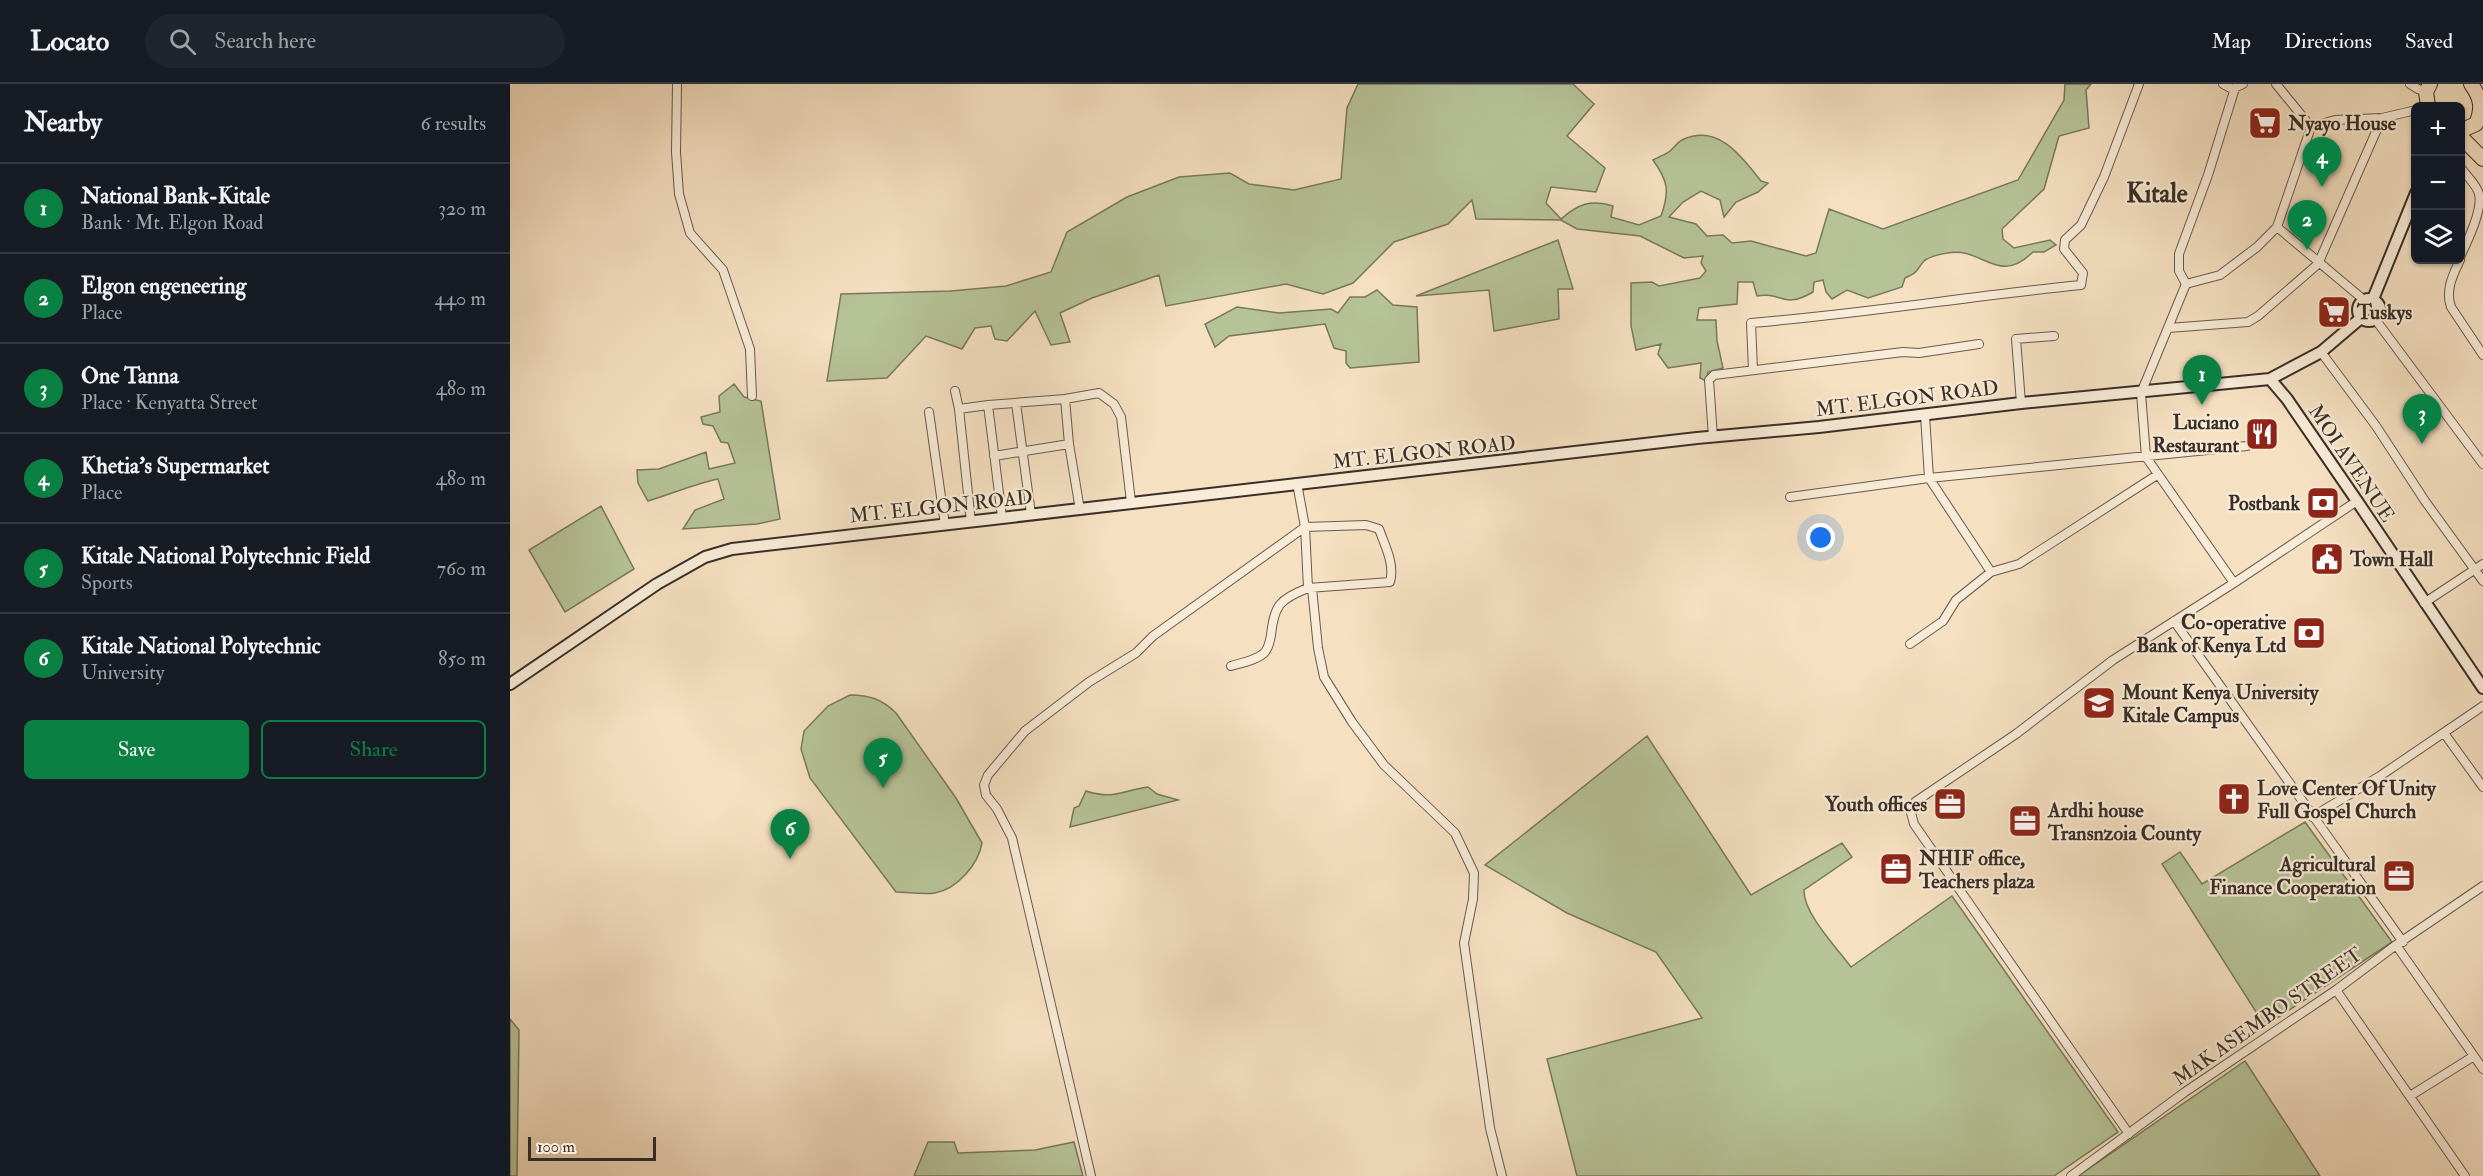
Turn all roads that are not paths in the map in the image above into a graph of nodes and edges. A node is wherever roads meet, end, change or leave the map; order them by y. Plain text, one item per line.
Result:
1 (677, 84) edge
2 (2139, 84) edge
3 (2223, 84) edge
4 (2243, 84) edge
5 (2276, 84) edge
6 (2410, 84) edge
7 (2471, 84) edge
8 (2429, 86) edge
9 (2235, 88) junction
10 (2428, 102) edge
11 (2411, 111) edge
12 (2483, 111) edge
13 (2382, 118) junction
14 (2311, 128) junction
15 (2465, 129) edge
16 (2465, 141) edge
17 (2483, 159) edge
18 (2465, 174) edge
19 (2411, 202) edge
20 (2277, 227) junction
21 (2465, 244) edge
22 (2318, 264) junction
23 (2458, 264) edge
24 (2186, 284) junction
25 (2368, 300) junction
26 (2361, 318) junction
27 (2375, 319) junction
28 (2168, 328) junction
29 (2054, 336) dead end
30 (1979, 344) dead end
31 (2321, 352) junction
32 (2483, 355) edge
33 (1753, 370) junction
34 (2270, 379) junction
35 (955, 391) dead end
36 (2141, 393) junction
37 (752, 396) dead end
38 (1065, 399) junction
39 (1016, 403) junction
40 (2021, 403) junction
41 (988, 405) junction
42 (959, 409) junction
43 (929, 412) dead end
44 (1925, 415) junction
45 (1713, 436) junction
46 (1069, 444) junction
47 (2247, 446) dead end
48 (1022, 452) junction
49 (994, 456) junction
50 (2146, 457) junction
51 (2483, 464) edge
52 (2157, 475) junction
53 (1929, 478) junction
54 (1297, 483) junction
55 (1790, 497) dead end
56 (2358, 501) junction
57 (1131, 502) junction
58 (1080, 510) junction
59 (1031, 514) junction
60 (1002, 517) junction
61 (971, 522) junction
62 (945, 525) junction
63 (1305, 527) junction
64 (2483, 564) edge
65 (2475, 569) junction
66 (1990, 572) junction
67 (2483, 581) edge
68 (2234, 583) junction
69 (1310, 588) junction
70 (2424, 603) junction
71 (2174, 621) junction
72 (1910, 644) dead end
73 (1231, 666) dead end
74 (510, 684) edge
75 (2483, 688) edge
76 (2483, 706) edge
77 (2444, 733) junction
78 (2483, 787) edge
79 (2312, 817) junction
80 (2483, 886) edge
81 (2399, 943) junction
82 (2336, 990) junction
83 (2474, 1056) junction
84 (2483, 1069) edge
85 (2410, 1096) junction
86 (2129, 1134) junction
87 (1091, 1176) edge
88 (1502, 1176) edge
89 (2071, 1176) edge
90 (2465, 1176) edge

1 - 37 street
2 - 33 street
3 - 9 street
4 - 9 street
5 - 14 street
6 - 8 street
7 - 12 highway
8 - 10 highway
9 - 24 street
11 - 13 street
12 - 15 highway
13 - 14 street
13 - 22 street
14 - 20 street
16 - 17 highway
18 - 21 street
19 - 25 street
20 - 22 street
20 - 24 street
22 - 25 street
22 - 28 street
23 - 32 street
24 - 28 street
25 - 26 street
25 - 27 street
26 - 27 street
26 - 31 street, MT. ELGON ROAD
27 - 51 street
28 - 36 street
29 - 40 street
30 - 33 street
31 - 34 street, MT. ELGON ROAD
31 - 65 street
33 - 45 street
34 - 36 street, MT. ELGON ROAD
34 - 56 street, MOI AVENUE
35 - 42 street
36 - 40 street, MT. ELGON ROAD
36 - 50 street
38 - 39 street
38 - 46 street
38 - 57 street
39 - 41 street
39 - 48 street
40 - 44 street, MT. ELGON ROAD
41 - 42 street
41 - 49 street
42 - 61 street
43 - 62 street
44 - 45 street, MT. ELGON ROAD
44 - 53 street
45 - 54 street, MT. ELGON ROAD
46 - 48 street
46 - 58 street
47 - 50 street
48 - 49 street
48 - 59 street
49 - 60 street
50 - 52 street
50 - 53 street
52 - 66 street
52 - 68 street
53 - 55 street
53 - 66 street
54 - 57 street, MT. ELGON ROAD
54 - 63 street
56 - 68 street
56 - 70 street, MOI AVENUE
57 - 58 street, MT. ELGON ROAD
58 - 59 street, MT. ELGON ROAD
59 - 60 street, MT. ELGON ROAD
60 - 61 street, MT. ELGON ROAD
61 - 62 street, MT. ELGON ROAD
62 - 74 street, MT. ELGON ROAD
63 - 69 street
63 - 69 street
63 - 87 street
64 - 65 street
65 - 67 street
65 - 70 street
66 - 72 street
68 - 71 street
69 - 73 street
69 - 88 street
70 - 75 street, MOI AVENUE
71 - 79 street
71 - 86 street
76 - 77 street
77 - 78 street
77 - 79 street
79 - 81 street
80 - 81 street, MAK ASEMBO STREET
81 - 82 street, MAK ASEMBO STREET
81 - 83 street
82 - 85 street
82 - 86 street, MAK ASEMBO STREET
83 - 84 street
83 - 85 street
85 - 90 street
86 - 89 street, MAK ASEMBO STREET

